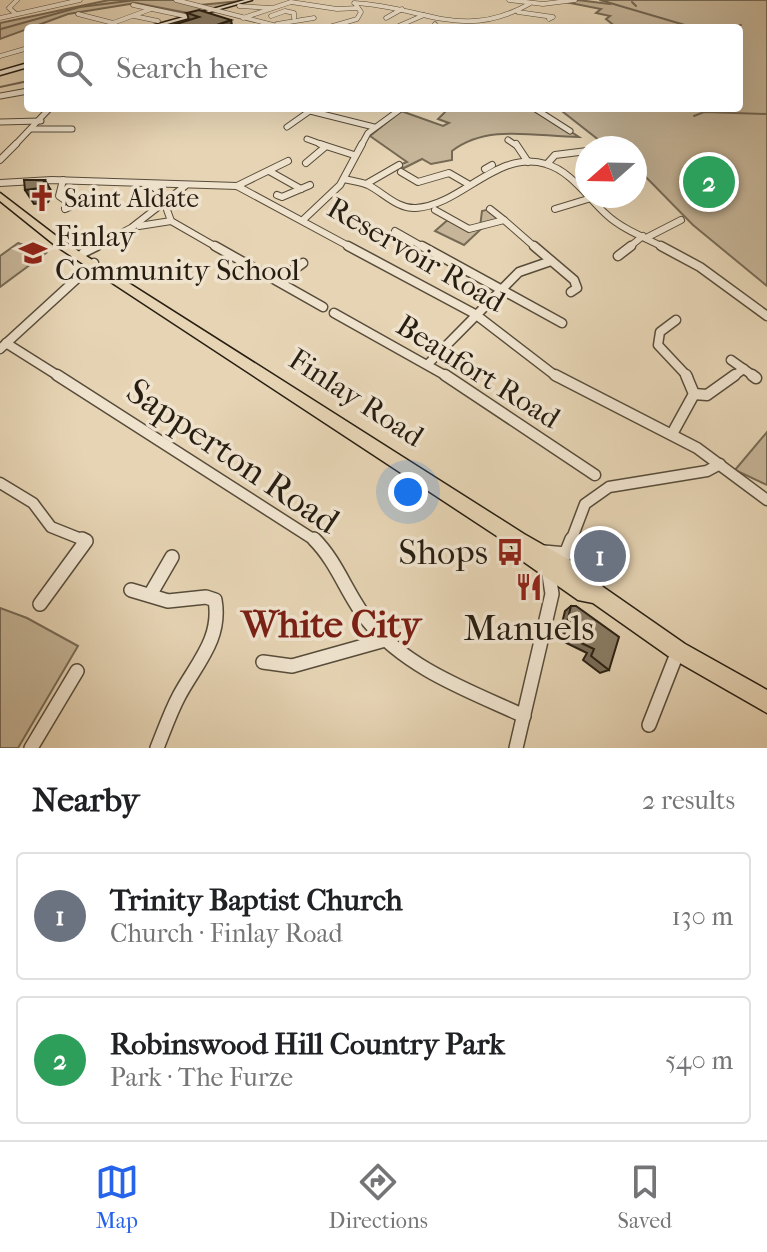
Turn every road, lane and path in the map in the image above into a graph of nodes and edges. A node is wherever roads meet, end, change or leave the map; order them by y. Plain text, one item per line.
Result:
1 (17, 0) edge
2 (80, 0) edge
3 (176, 0) edge
4 (209, 0) edge
5 (250, 0) edge
6 (398, 0) edge
7 (509, 0) edge
8 (575, 0) edge
9 (354, 1) edge
10 (56, 2) edge
11 (529, 4) junction
12 (200, 5) junction
13 (280, 5) junction
14 (386, 5) junction
15 (133, 6) dead end
16 (239, 6) dead end
17 (271, 8) junction
18 (358, 8) junction
19 (423, 8) dead end
20 (151, 9) junction
21 (210, 9) junction
22 (305, 9) dead end
23 (402, 9) junction
24 (90, 12) dead end
25 (414, 12) junction
26 (518, 12) junction
27 (459, 13) dead end
28 (16, 14) junction
29 (78, 14) junction
30 (425, 14) junction
31 (134, 16) junction
32 (185, 16) junction
33 (271, 16) dead end
34 (68, 17) dead end
35 (0, 18) edge
36 (243, 18) junction
37 (294, 18) junction
38 (314, 18) dead end
39 (386, 18) dead end
40 (472, 18) dead end
41 (445, 19) junction
42 (549, 19) dead end
43 (158, 21) dead end
44 (467, 23) junction
45 (160, 24) edge
46 (266, 24) edge
47 (278, 24) edge
48 (344, 24) edge
49 (403, 24) edge
50 (472, 24) edge
51 (490, 24) edge
52 (24, 49) edge
53 (0, 56) edge
54 (24, 66) edge
55 (0, 73) edge
56 (24, 92) edge
57 (0, 96) edge
58 (47, 112) edge
59 (308, 112) edge
60 (322, 112) edge
61 (396, 112) edge
62 (540, 112) edge
63 (41, 121) junction
64 (0, 122) edge
65 (288, 127) dead end
66 (374, 127) junction
67 (572, 127) dead end
68 (31, 129) junction
69 (72, 129) dead end
70 (307, 139) dead end
71 (508, 140) dead end
72 (325, 147) junction
73 (575, 152) edge
74 (354, 155) junction
75 (0, 160) edge
76 (288, 161) dead end
77 (528, 162) junction
78 (306, 163) dead end
79 (547, 164) junction
80 (269, 171) junction
81 (344, 179) junction
82 (63, 180) junction
83 (418, 182) junction
84 (0, 183) edge
85 (192, 183) junction
86 (366, 184) junction
87 (468, 184) junction
88 (575, 184) edge
89 (310, 185) dead end
90 (152, 186) junction
91 (237, 186) junction
92 (409, 186) dead end
93 (301, 189) junction
94 (277, 195) dead end
95 (4, 200) edge
96 (163, 201) junction
97 (575, 201) edge
98 (81, 202) dead end
99 (599, 208) edge
100 (490, 209) dead end
101 (555, 209) dead end
102 (435, 210) dead end
103 (304, 219) junction
104 (504, 220) junction
105 (676, 220) dead end
106 (171, 221) junction
107 (131, 228) junction
108 (395, 231) dead end
109 (645, 237) junction
110 (618, 256) dead end
111 (88, 258) junction
112 (551, 261) junction
113 (303, 263) dead end
114 (278, 281) junction
115 (502, 289) junction
116 (571, 292) dead end
117 (323, 307) dead end
118 (334, 313) dead end
119 (475, 314) junction
120 (767, 316) edge
121 (676, 320) dead end
122 (562, 323) dead end
123 (3, 346) edge
124 (731, 360) dead end
125 (428, 364) junction
126 (744, 369) junction
127 (756, 378) dead end
128 (694, 394) junction
129 (672, 434) junction
130 (720, 464) junction
131 (595, 475) dead end
132 (0, 483) edge
133 (767, 500) edge
134 (172, 557) dead end
135 (540, 558) junction
136 (584, 586) junction
137 (131, 590) dead end
138 (552, 594) junction
139 (150, 595) junction
140 (40, 604) dead end
141 (385, 640) junction
142 (678, 651) junction
143 (263, 662) dead end
144 (77, 671) dead end
145 (767, 702) edge
146 (524, 716) junction
147 (649, 725) dead end
148 (31, 748) edge
149 (157, 748) edge
150 (516, 748) edge

1 - 28 street
2 - 10 street
3 - 12 street
4 - 12 street
5 - 21 main road
6 - 14 street
7 - 11 street
8 - 11 street
9 - 14 street
9 - 18 street
10 - 28 street
11 - 26 street
12 - 21 street
13 - 17 street
13 - 18 street
13 - 22 street
14 - 23 street
15 - 20 street
16 - 17 street
17 - 36 street
18 - 48 street
19 - 25 street
20 - 31 street
20 - 32 street
21 - 32 main road
21 - 36 street
23 - 25 street
23 - 39 street
24 - 29 street
25 - 30 street
26 - 42 street
26 - 51 street
27 - 41 street
28 - 35 street
29 - 31 street
29 - 34 street
30 - 41 street
30 - 49 street
31 - 43 street
32 - 45 main road
33 - 37 street
36 - 46 street
37 - 38 street
37 - 47 street
40 - 44 street
41 - 44 street
44 - 50 street
52 - 53 street
54 - 55 main road
56 - 57 street
58 - 63 street
59 - 65 street
60 - 66 street
61 - 66 street
62 - 67 street
63 - 64 street
63 - 68 street
66 - 74 street
68 - 69 street
68 - 75 street
70 - 72 street
71 - 77 street
72 - 74 street
72 - 78 street
73 - 79 street
74 - 81 street
76 - 80 street
77 - 79 street
77 - 87 street
79 - 88 street
80 - 91 street
80 - 93 street
81 - 86 street
81 - 103 street
82 - 84 street, Reservoir Road
82 - 90 street, Reservoir Road
82 - 98 street
83 - 86 street
83 - 87 street
83 - 92 street
85 - 90 street, Reservoir Road
85 - 91 street, Reservoir Road
85 - 96 street
86 - 87 street
89 - 93 street
90 - 96 street
91 - 103 street, Reservoir Road
93 - 94 street
95 - 111 highway, Finlay Road
96 - 106 street
96 - 107 street
97 - 101 street
99 - 109 street
100 - 104 street
102 - 104 street
103 - 119 street, Reservoir Road
104 - 112 street
105 - 109 street
106 - 107 street
106 - 114 street
107 - 111 street
108 - 115 street
109 - 110 street
109 - 120 street
111 - 123 street
111 - 135 highway, Finlay Road
112 - 115 street
112 - 116 street
113 - 114 street
114 - 117 street
115 - 119 street
115 - 122 street
118 - 125 street, Beaufort Road
119 - 125 street
119 - 129 street, Reservoir Road
121 - 128 street
123 - 141 street, Sapperton Road
124 - 126 street
125 - 131 street, Beaufort Road
126 - 127 street
126 - 128 street
128 - 129 street
129 - 130 street, Reservoir Road
130 - 133 street, Reservoir Road
130 - 135 street
132 - 140 street
134 - 139 street
135 - 136 highway, Finlay Road
135 - 138 street
136 - 138 street
136 - 142 highway, Finlay Road
137 - 139 street
138 - 146 street
139 - 149 street
141 - 143 street
141 - 146 street, Sapperton Road
142 - 145 highway, Finlay Road
142 - 147 street
144 - 148 street
146 - 150 street

